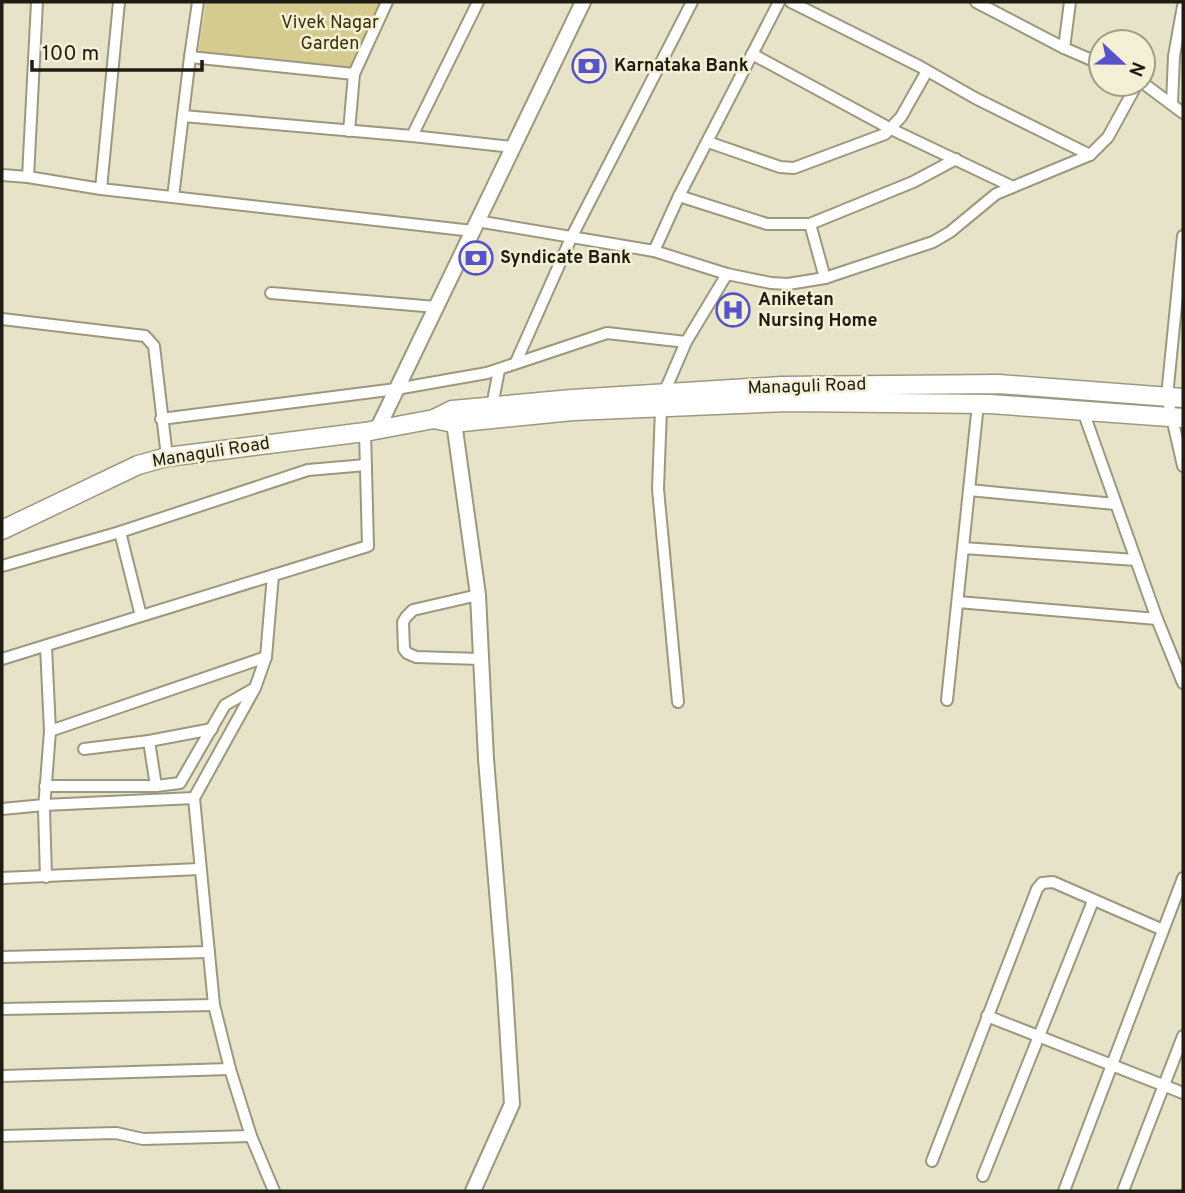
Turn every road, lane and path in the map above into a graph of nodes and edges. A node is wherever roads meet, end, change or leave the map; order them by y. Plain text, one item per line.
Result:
1 (37, 2) edge
2 (119, 2) edge
3 (198, 2) edge
4 (387, 2) edge
5 (478, 2) edge
6 (583, 2) edge
7 (692, 2) edge
8 (779, 2) edge
9 (791, 2) edge
10 (976, 2) edge
11 (1070, 2) edge
12 (1183, 6) edge
13 (1064, 48) junction
14 (752, 54) junction
15 (190, 57) junction
16 (1087, 58) edge
17 (1179, 58) edge
18 (927, 71) junction
19 (354, 74) junction
20 (1157, 93) edge
21 (1129, 98) edge
22 (1172, 104) junction
23 (1183, 113) edge
24 (183, 116) junction
25 (891, 129) junction
26 (349, 131) junction
27 (412, 136) junction
28 (708, 142) junction
29 (513, 147) junction
30 (1090, 155) junction
31 (956, 159) junction
32 (2, 175) edge
33 (28, 177) junction
34 (1011, 186) junction
35 (101, 189) junction
36 (679, 196) junction
37 (173, 197) junction
38 (810, 224) junction
39 (475, 226) junction
40 (572, 236) junction
41 (1183, 236) edge
42 (654, 251) junction
43 (727, 274) junction
44 (825, 278) junction
45 (271, 293) dead end
46 (1180, 301) edge
47 (436, 307) junction
48 (2, 319) edge
49 (686, 342) junction
50 (516, 362) junction
51 (1170, 367) junction
52 (1183, 367) edge
53 (499, 370) junction
54 (396, 389) junction
55 (1175, 397) edge
56 (662, 401) junction
57 (978, 404) junction
58 (492, 406) junction
59 (1083, 411) junction
60 (453, 416) junction
61 (1177, 417) edge
62 (162, 419) junction
63 (371, 431) junction
64 (167, 457) junction
65 (366, 465) junction
66 (1183, 466) edge
67 (969, 490) junction
68 (1115, 504) junction
69 (2, 530) edge
70 (120, 532) junction
71 (963, 548) junction
72 (1136, 561) junction
73 (2, 566) edge
74 (274, 575) junction
75 (478, 595) junction
76 (958, 602) junction
77 (141, 616) junction
78 (1157, 619) junction
79 (46, 646) junction
80 (266, 657) junction
81 (2, 659) edge
82 (481, 659) junction
83 (1183, 683) edge
84 (255, 688) junction
85 (947, 700) dead end
86 (678, 702) dead end
87 (212, 729) junction
88 (50, 731) junction
89 (149, 741) junction
90 (84, 749) dead end
91 (45, 786) junction
92 (156, 786) junction
93 (194, 798) junction
94 (44, 804) junction
95 (2, 809) edge
96 (199, 869) junction
97 (46, 877) junction
98 (2, 878) edge
99 (1183, 878) edge
100 (1093, 901) junction
101 (1163, 930) junction
102 (209, 952) junction
103 (2, 957) edge
104 (214, 1005) junction
105 (2, 1009) edge
106 (987, 1016) junction
107 (1039, 1036) junction
108 (1183, 1036) edge
109 (1113, 1064) junction
110 (230, 1069) junction
111 (2, 1076) edge
112 (1164, 1086) junction
113 (1183, 1093) edge
114 (2, 1136) edge
115 (251, 1136) junction
116 (932, 1161) dead end
117 (983, 1177) dead end
118 (274, 1191) edge
119 (472, 1191) edge
120 (1064, 1191) edge
121 (1123, 1191) edge

1 - 33 street
2 - 35 street
3 - 15 street
4 - 19 street
5 - 27 street
6 - 29 street
7 - 40 street
8 - 14 street
9 - 18 street
10 - 13 street
11 - 13 street
12 - 17 street
13 - 16 street
14 - 25 street
14 - 28 street
15 - 19 street
15 - 24 street
17 - 22 street
18 - 25 street
18 - 30 street
19 - 26 street
20 - 22 street
21 - 30 street
22 - 23 street
24 - 26 street
24 - 37 street
25 - 28 street
25 - 31 street
26 - 27 street
27 - 29 street
28 - 36 street
29 - 39 street
30 - 34 street
31 - 34 street
31 - 38 street
32 - 33 street
33 - 35 street
34 - 44 street
35 - 37 street
36 - 38 street
36 - 42 street
37 - 39 street
38 - 44 street
39 - 40 street
39 - 47 street
40 - 42 street
40 - 50 street
41 - 46 street
42 - 43 street
43 - 44 street
43 - 49 street
45 - 47 street
46 - 51 street
47 - 54 street
48 - 62 street
49 - 50 street
49 - 56 street
50 - 53 street
51 - 52 street
51 - 55 street
53 - 54 street
53 - 58 street
54 - 62 street
54 - 63 street
55 - 56 main road, Managuli Road
55 - 61 street
56 - 57 main road, Managuli Road
56 - 58 main road, Managuli Road
56 - 60 main road, Managuli Road
56 - 86 street
57 - 59 main road, Managuli Road
57 - 67 street
58 - 60 main road, Managuli Road
59 - 61 main road, Managuli Road
59 - 68 street
60 - 63 main road, Managuli Road
60 - 75 street
61 - 66 street
62 - 64 street
63 - 64 main road, Managuli Road
63 - 65 street
64 - 69 main road, Managuli Road
65 - 70 street
65 - 74 street
67 - 68 street
67 - 71 street
68 - 72 street
70 - 73 street
70 - 77 street
71 - 72 street
71 - 76 street
72 - 78 street
74 - 77 street
74 - 80 street
75 - 82 street
75 - 82 street
76 - 78 street
76 - 85 street
77 - 79 street
78 - 83 street
79 - 81 street
79 - 88 street
80 - 84 street
80 - 88 street
82 - 119 street
84 - 87 street
84 - 93 street
87 - 89 street
87 - 92 street
88 - 91 street
89 - 90 street
89 - 92 street
91 - 92 street
91 - 94 street
93 - 94 street
93 - 96 street
94 - 95 street
94 - 97 street
96 - 97 street
96 - 102 street
97 - 98 street
99 - 101 street
100 - 101 street
100 - 106 street
100 - 107 street
101 - 109 street
102 - 103 street
102 - 104 street
104 - 105 street
104 - 110 street
106 - 107 street
106 - 116 street
107 - 109 street
107 - 117 street
108 - 112 street
109 - 112 street
109 - 120 street
110 - 111 street
110 - 115 street
112 - 113 street
112 - 121 street
114 - 115 street
115 - 118 street

